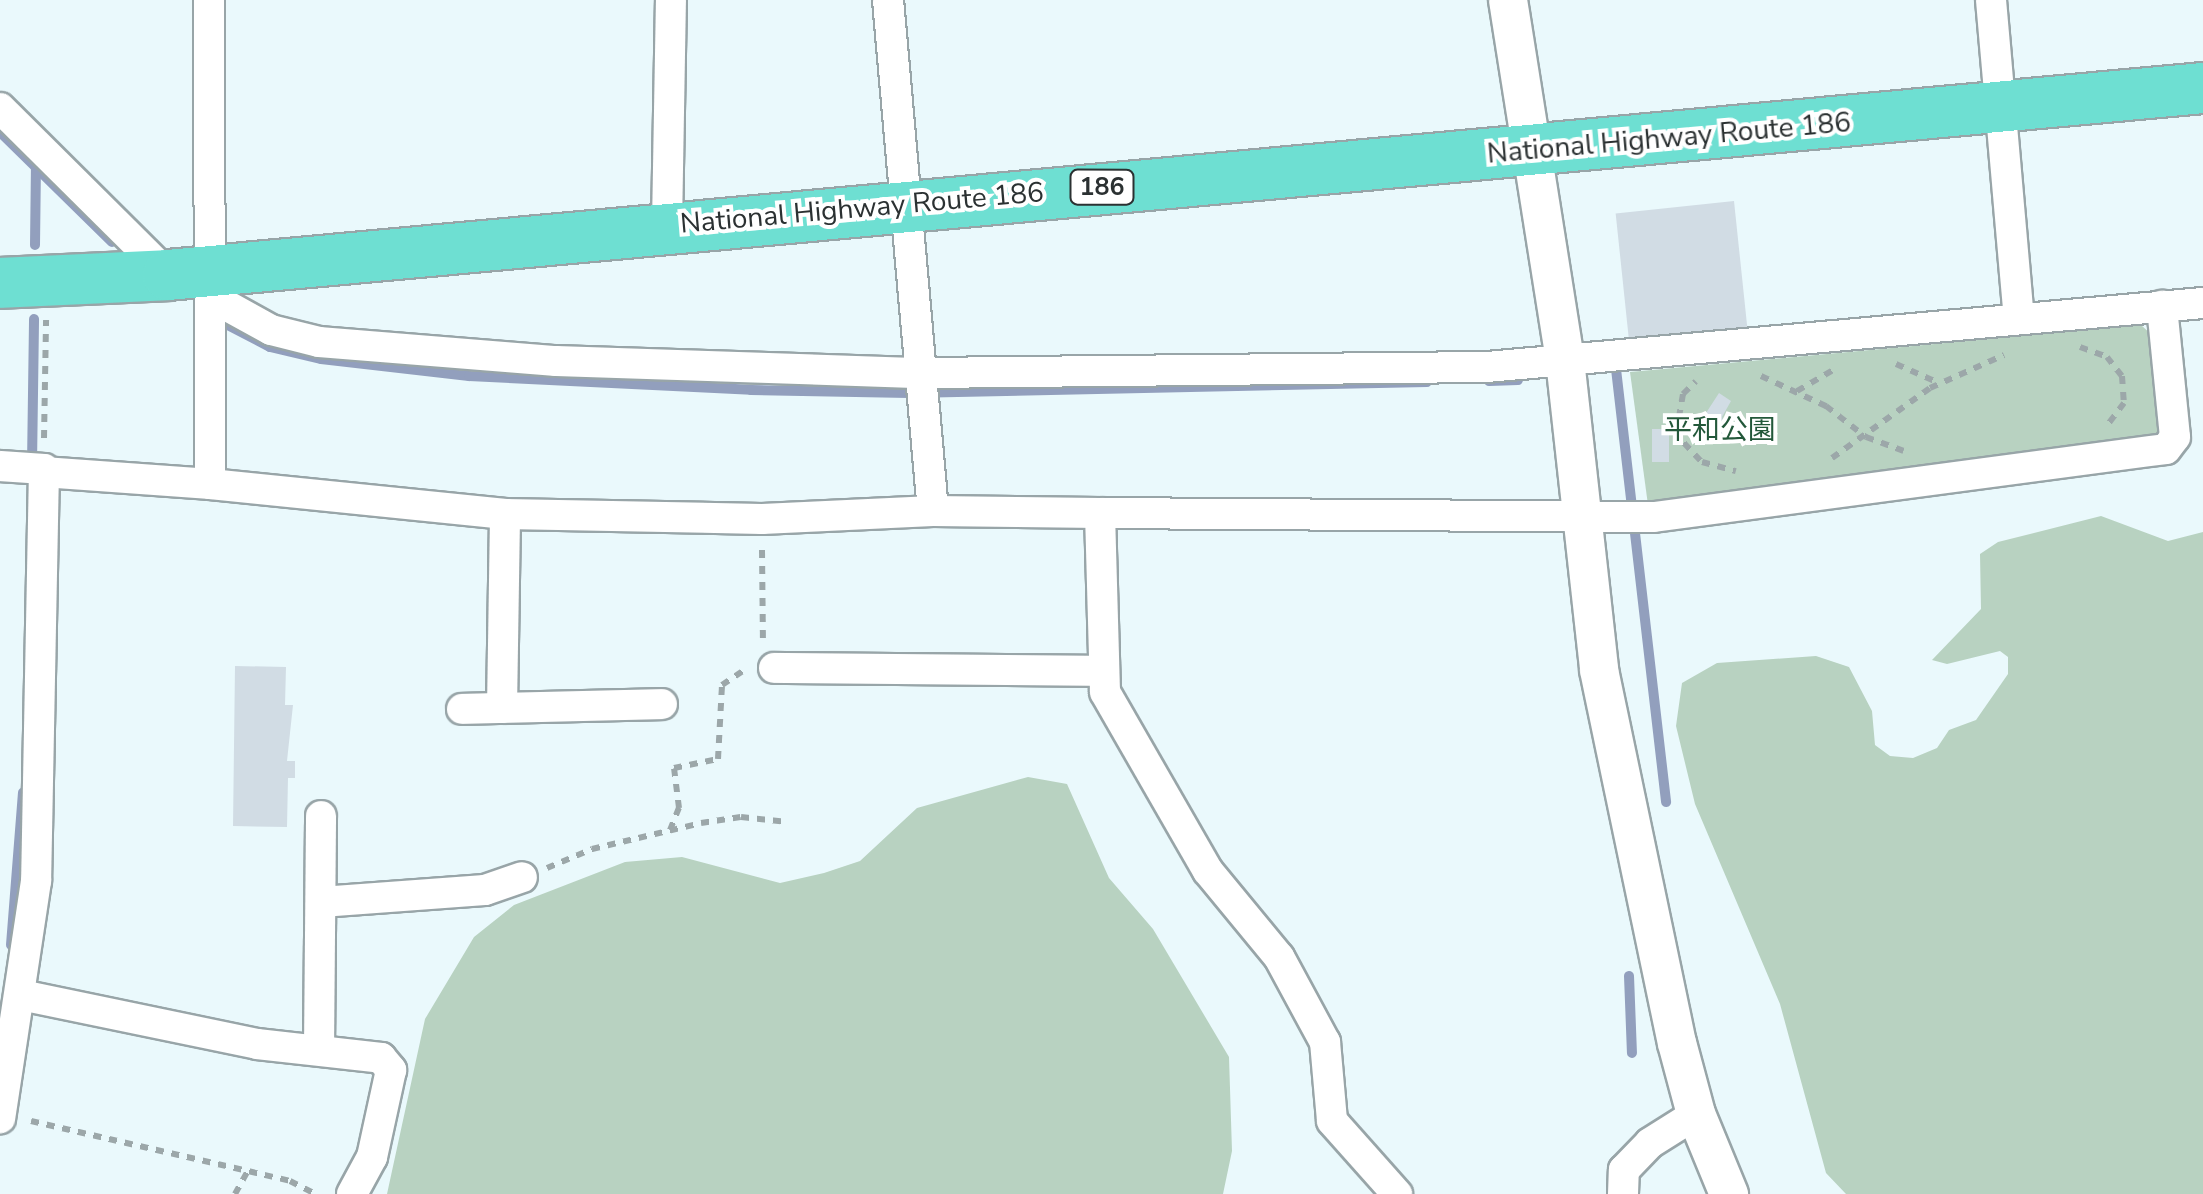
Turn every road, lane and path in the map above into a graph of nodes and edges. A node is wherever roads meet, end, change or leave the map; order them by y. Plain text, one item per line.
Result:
1 (209, 0) edge
2 (671, 0) edge
3 (888, 0) edge
4 (1508, 0) edge
5 (1991, 0) edge
6 (2203, 88) edge
7 (2001, 107) junction
8 (0, 108) edge
9 (1530, 151) junction
10 (906, 204) junction
11 (667, 226) junction
12 (23, 282) edge
13 (198, 282) junction
14 (2203, 302) edge
15 (2162, 306) junction
16 (2019, 319) junction
17 (2073, 345) dead end
18 (2017, 352) dead end
19 (1565, 360) junction
20 (1884, 362) dead end
21 (1848, 364) dead end
22 (1746, 372) dead end
23 (922, 374) junction
24 (1706, 376) dead end
25 (1939, 383) junction
26 (1796, 390) junction
27 (2100, 429) dead end
28 (1866, 437) junction
29 (1922, 450) dead end
30 (1822, 462) dead end
31 (30, 469) edge
32 (1748, 470) dead end
33 (210, 484) junction
34 (934, 511) junction
35 (505, 514) junction
36 (1100, 514) junction
37 (762, 519) junction
38 (1583, 519) junction
39 (774, 668) dead end
40 (1101, 671) junction
41 (662, 704) dead end
42 (502, 708) junction
43 (462, 709) dead end
44 (321, 816) dead end
45 (788, 822) dead end
46 (670, 830) junction
47 (522, 877) joint
48 (321, 902) junction
49 (22, 995) junction
50 (319, 1050) junction
51 (1696, 1114) junction
52 (0, 1116) edge
53 (247, 1172) junction
54 (235, 1194) edge
55 (316, 1194) edge
56 (352, 1194) edge
57 (1397, 1194) edge
58 (1622, 1194) edge
59 (1729, 1194) edge

1 - 13 street
2 - 11 street
3 - 10 street
4 - 9 street
5 - 7 street
6 - 7 highway, National Highway Route 186 / 186
7 - 9 highway, National Highway Route 186 / 186
7 - 16 street
8 - 13 street
9 - 10 highway, National Highway Route 186 / 186
9 - 19 street
10 - 11 highway, National Highway Route 186 / 186
10 - 23 street
11 - 13 highway, National Highway Route 186 / 186
12 - 13 highway, National Highway Route 186 / 186
12 - 31 path
13 - 23 street
13 - 33 street
14 - 15 street
15 - 16 street
15 - 38 street
16 - 19 street
17 - 27 path
18 - 25 path
19 - 23 street
19 - 38 street
20 - 25 path
21 - 26 path
22 - 26 path
23 - 34 street
24 - 32 path
25 - 28 path
26 - 28 path
28 - 29 path
28 - 30 path
31 - 33 street
31 - 49 street
33 - 35 street
34 - 36 street
34 - 37 street
35 - 37 street
35 - 42 street
36 - 38 street
36 - 40 street
37 - 46 path
38 - 51 street
39 - 40 street
40 - 57 street
41 - 42 street
42 - 43 street
44 - 48 street
45 - 46 path
46 - 47 path
47 - 48 street
48 - 50 street
49 - 50 street
49 - 52 street
50 - 56 street
51 - 58 street
51 - 59 street
52 - 53 path
53 - 54 path
53 - 55 path

